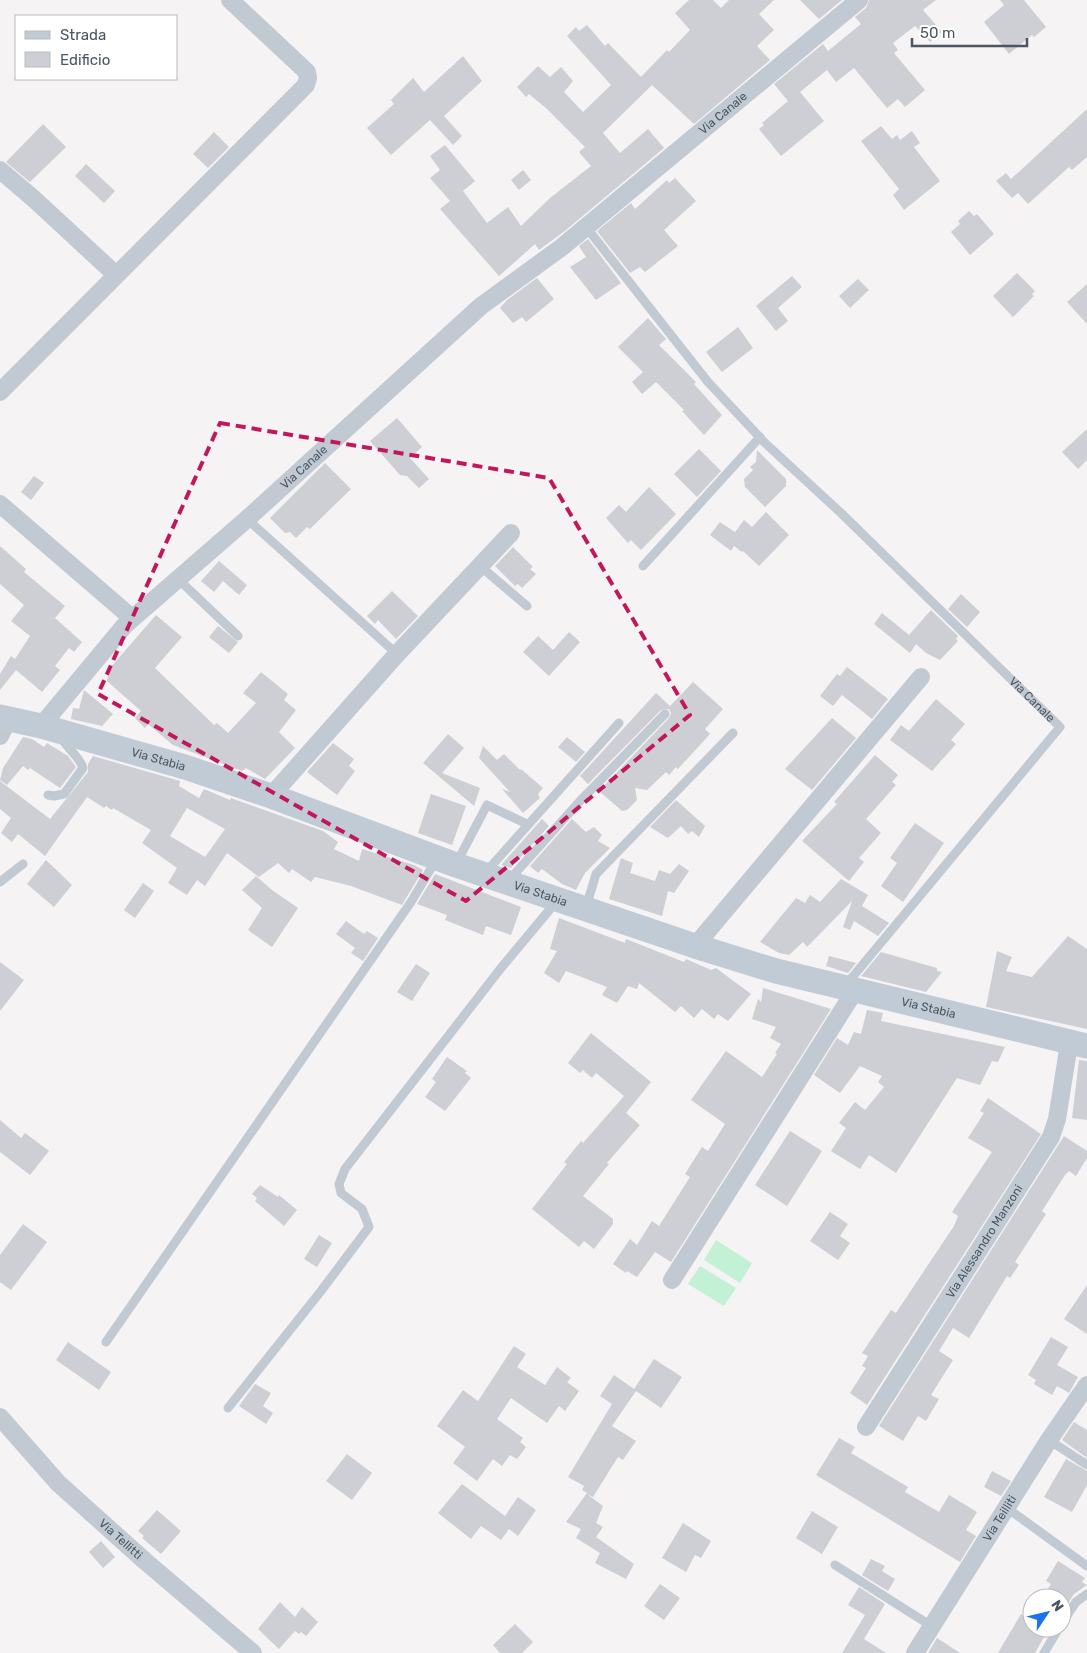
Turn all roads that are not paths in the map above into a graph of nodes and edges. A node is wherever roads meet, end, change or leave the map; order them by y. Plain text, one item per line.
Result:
1 (230, 0) edge
2 (859, 0) edge
3 (0, 170) edge
4 (586, 227) junction
5 (115, 274) junction
6 (0, 392) edge
7 (760, 437) junction
8 (0, 504) edge
9 (247, 519) junction
10 (511, 533) dead end
11 (480, 566) junction
12 (643, 566) dead end
13 (178, 579) junction
14 (526, 606) dead end
15 (132, 618) junction
16 (238, 636) dead end
17 (397, 654) junction
18 (920, 677) dead end
19 (665, 714) dead end
20 (619, 723) dead end
21 (3, 724) edge
22 (50, 728) junction
23 (733, 733) dead end
24 (48, 794) dead end
25 (271, 796) junction
26 (527, 824) junction
27 (446, 861) junction
28 (23, 864) dead end
29 (484, 874) junction
30 (0, 882) edge
31 (507, 882) junction
32 (558, 900) junction
33 (586, 910) junction
34 (695, 946) junction
35 (848, 990) junction
36 (1078, 1045) edge
37 (672, 1280) dead end
38 (106, 1342) dead end
39 (1087, 1385) edge
40 (228, 1408) dead end
41 (0, 1417) edge
42 (866, 1427) dead end
43 (1049, 1440) junction
44 (1087, 1465) edge
45 (1007, 1508) junction
46 (835, 1565) dead end
47 (1087, 1566) edge
48 (1087, 1594) edge
49 (1072, 1608) edge
50 (933, 1627) junction
51 (1053, 1638) edge
52 (253, 1653) edge
53 (915, 1653) edge
54 (1044, 1653) edge

1 - 5 street
2 - 4 street, Via Canale
3 - 5 street
4 - 7 lane, Via Canale
4 - 9 street, Via Canale
5 - 6 street
7 - 12 lane
7 - 35 lane, Via Canale
8 - 15 street
9 - 13 street, Via Canale
9 - 17 lane
10 - 11 street
11 - 14 lane
11 - 17 street
13 - 15 street, Via Canale
13 - 16 lane
15 - 22 street, Via Canale
17 - 25 street
18 - 34 street
19 - 31 lane
20 - 26 lane
21 - 22 main road, Via Stabia
22 - 24 lane
22 - 25 main road, Via Stabia
23 - 33 lane
25 - 27 main road, Via Stabia
26 - 27 lane
26 - 29 lane
27 - 29 main road, Via Stabia
27 - 38 lane
28 - 30 lane
29 - 31 main road, Via Stabia
31 - 32 main road, Via Stabia
32 - 33 main road, Via Stabia
32 - 40 lane
33 - 34 main road, Via Stabia
34 - 35 main road, Via Stabia
35 - 36 main road, Via Stabia
35 - 37 street
36 - 42 street, Via Alessandro Manzoni
39 - 43 street, Via Teilliti
41 - 52 street, Via Tellitti
43 - 44 lane
43 - 45 street, Via Teilliti
45 - 47 lane
45 - 50 street, Via Teilliti
46 - 50 lane
48 - 49 lane
50 - 53 street, Via Teilliti
51 - 54 lane

